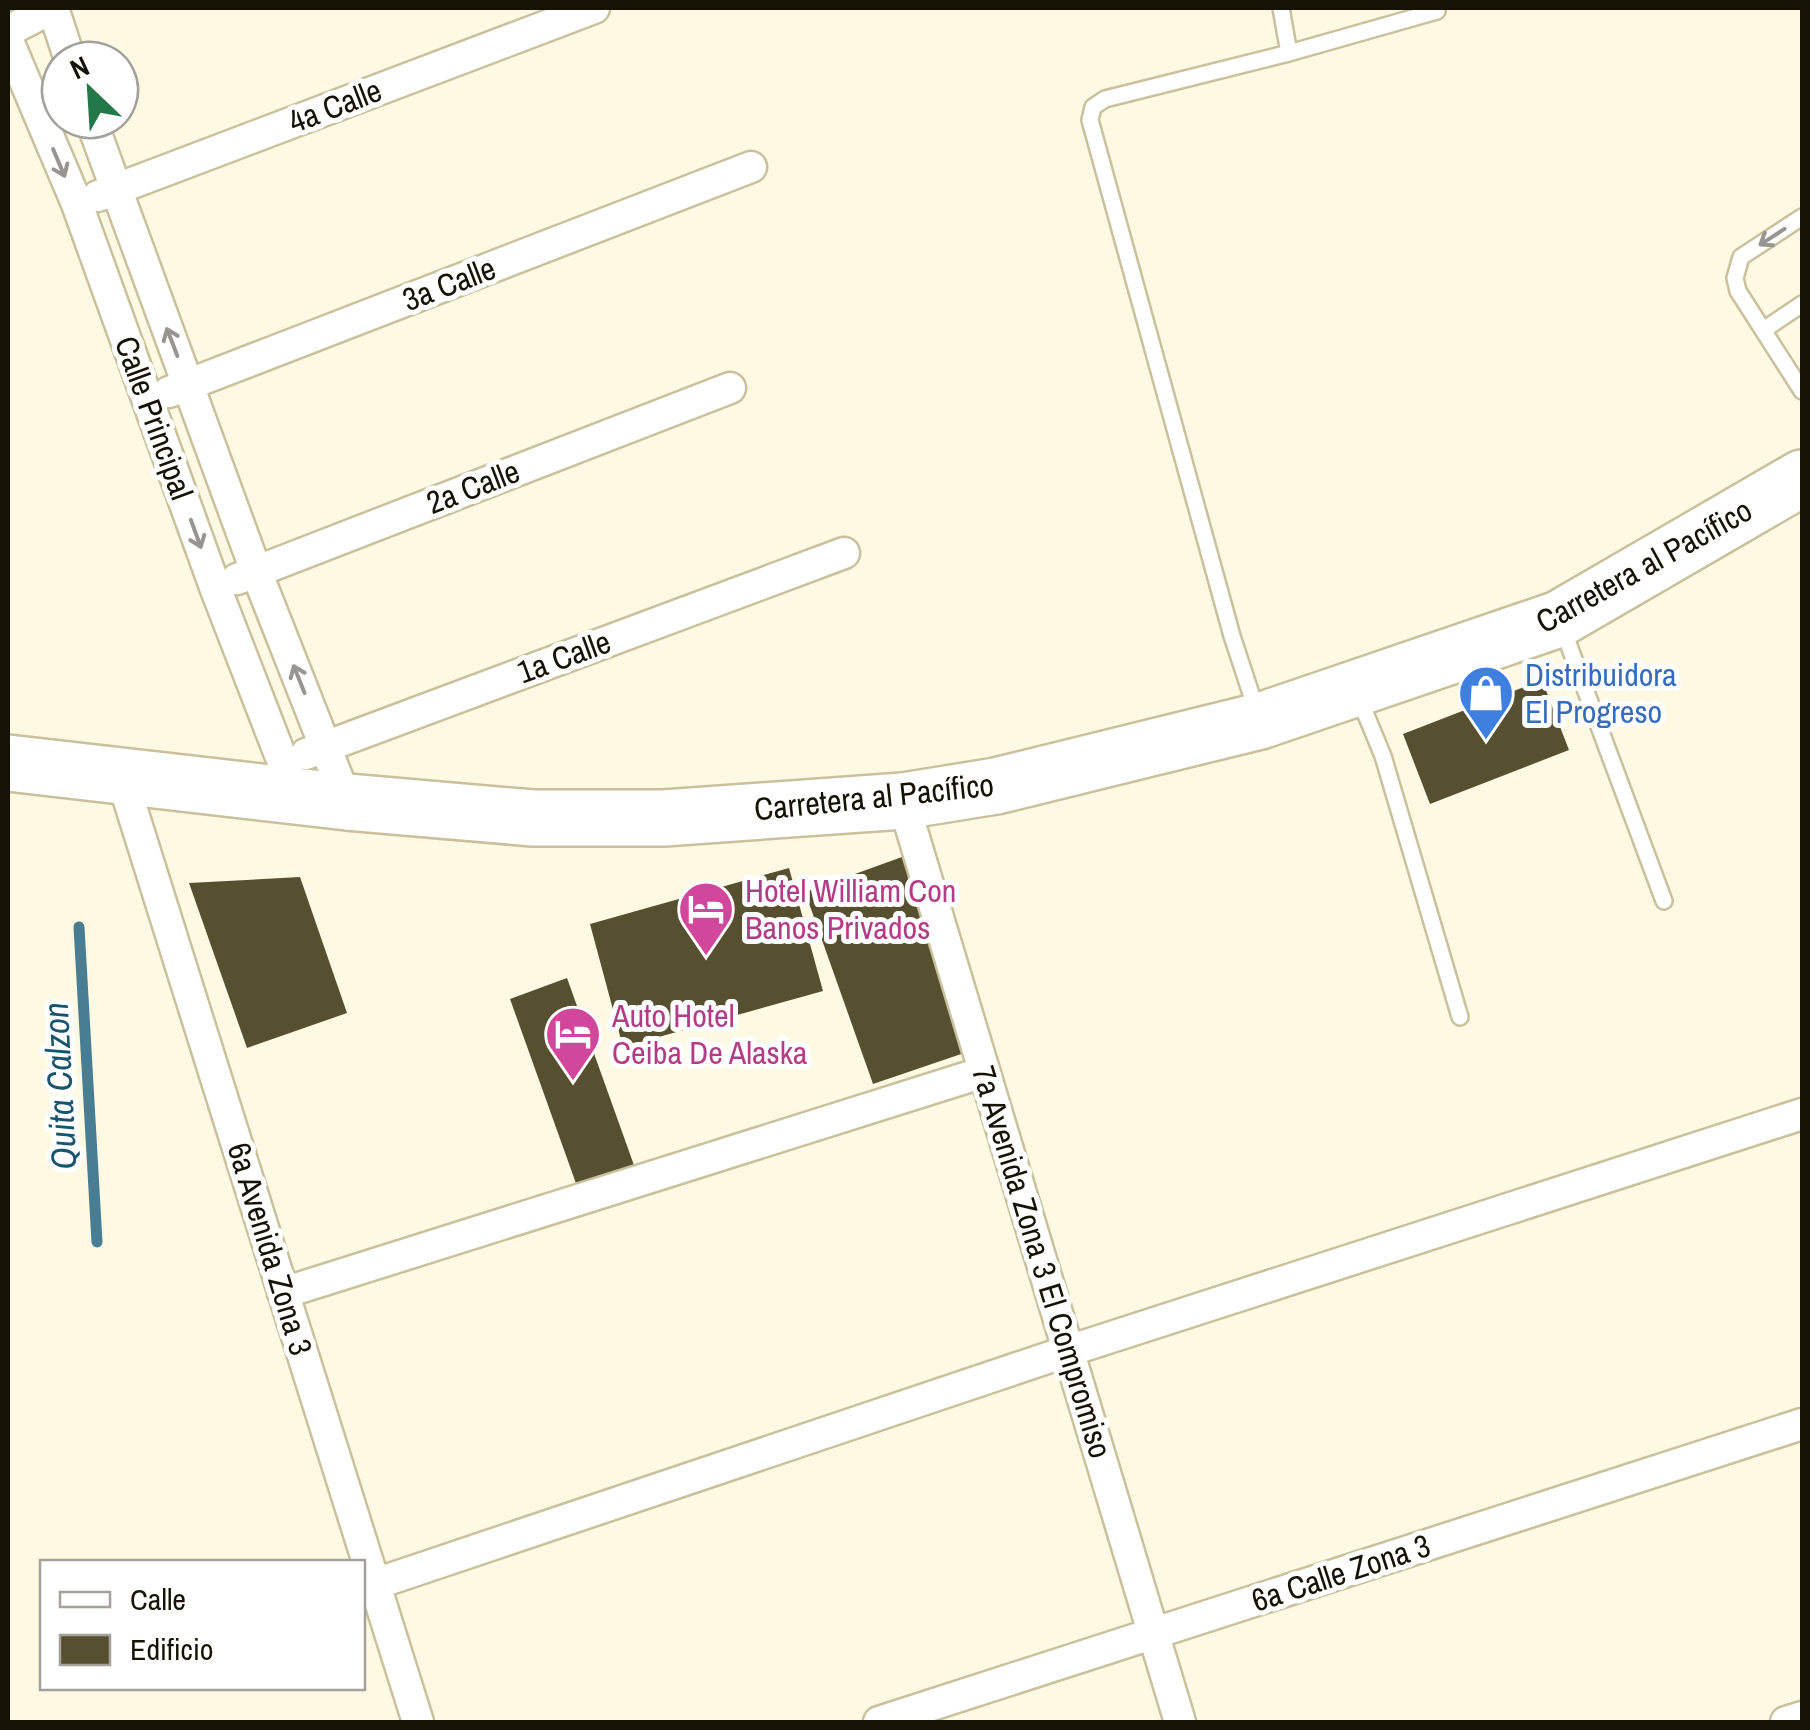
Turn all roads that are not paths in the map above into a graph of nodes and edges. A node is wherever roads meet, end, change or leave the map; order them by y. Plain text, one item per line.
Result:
1 (52, 8) edge
2 (594, 8) edge
3 (1281, 8) edge
4 (1437, 12) dead end
5 (8, 31) edge
6 (63, 40) edge
7 (8, 41) edge
8 (1289, 53) junction
9 (97, 140) edge
10 (751, 168) dead end
11 (114, 190) junction
12 (77, 204) junction
13 (1802, 217) edge
14 (1802, 304) edge
15 (1765, 329) junction
16 (188, 384) junction
17 (730, 388) dead end
18 (1802, 390) edge
19 (147, 400) junction
20 (1802, 478) edge
21 (844, 553) dead end
22 (256, 571) junction
23 (216, 587) junction
24 (1559, 619) junction
25 (1356, 690) junction
26 (1260, 721) junction
27 (326, 746) junction
28 (8, 763) edge
29 (121, 774) junction
30 (309, 787) junction
31 (903, 801) junction
32 (1664, 901) dead end
33 (1460, 1017) dead end
34 (984, 1072) junction
35 (1802, 1114) edge
36 (283, 1292) junction
37 (1068, 1351) junction
38 (1802, 1424) edge
39 (375, 1584) junction
40 (1154, 1634) junction
41 (1802, 1717) edge
42 (418, 1722) edge
43 (879, 1722) edge
44 (1180, 1722) edge
45 (1786, 1722) edge

1 - 5 street
1 - 6 street
2 - 11 street, 4a Calle
3 - 8 lane
4 - 8 lane
7 -> 12 street, Calle Principal
8 - 26 lane
9 - 11 street, Calle Principal
10 - 16 street, 3a Calle
11 - 12 street, 4a Calle
16 -> 11 street, Calle Principal
12 - 19 street, Calle Principal
13 -> 15 lane
14 - 15 lane
15 - 18 lane
16 - 19 street, 3a Calle
16 - 22 street, Calle Principal
17 - 22 street, 2a Calle
19 -> 23 street, Calle Principal
20 - 24 highway, Carretera al Pacífico
21 - 27 street, 1a Calle
22 - 23 street, 2a Calle
27 -> 22 street, Calle Principal
23 - 30 street, Calle Principal
24 - 25 highway, Carretera al Pacífico
24 - 32 lane
25 - 26 highway, Carretera al Pacífico
25 - 33 lane
26 - 31 highway, Carretera al Pacífico
27 - 30 street, Calle Principal
27 - 30 street, 1a Calle
28 - 29 highway, Carretera al Pacífico
29 - 30 highway, Carretera al Pacífico
29 - 36 street, 6a Avenida Zona 3
30 - 31 highway, Carretera al Pacífico
31 - 34 street, 7a Avenida Zona 3 El Compromiso
34 - 36 street
34 - 37 street, 7a Avenida Zona 3 El Compromiso
35 - 37 street
36 - 39 street, 6a Avenida Zona 3
37 - 39 street
37 - 40 street, 7a Avenida Zona 3 El Compromiso
38 - 40 street, 6a Calle Zona 3
39 - 42 street, 6a Avenida Zona 3
40 - 43 street, 6a Calle Zona 3
40 - 44 street, 7a Avenida Zona 3 El Compromiso
41 - 45 street

